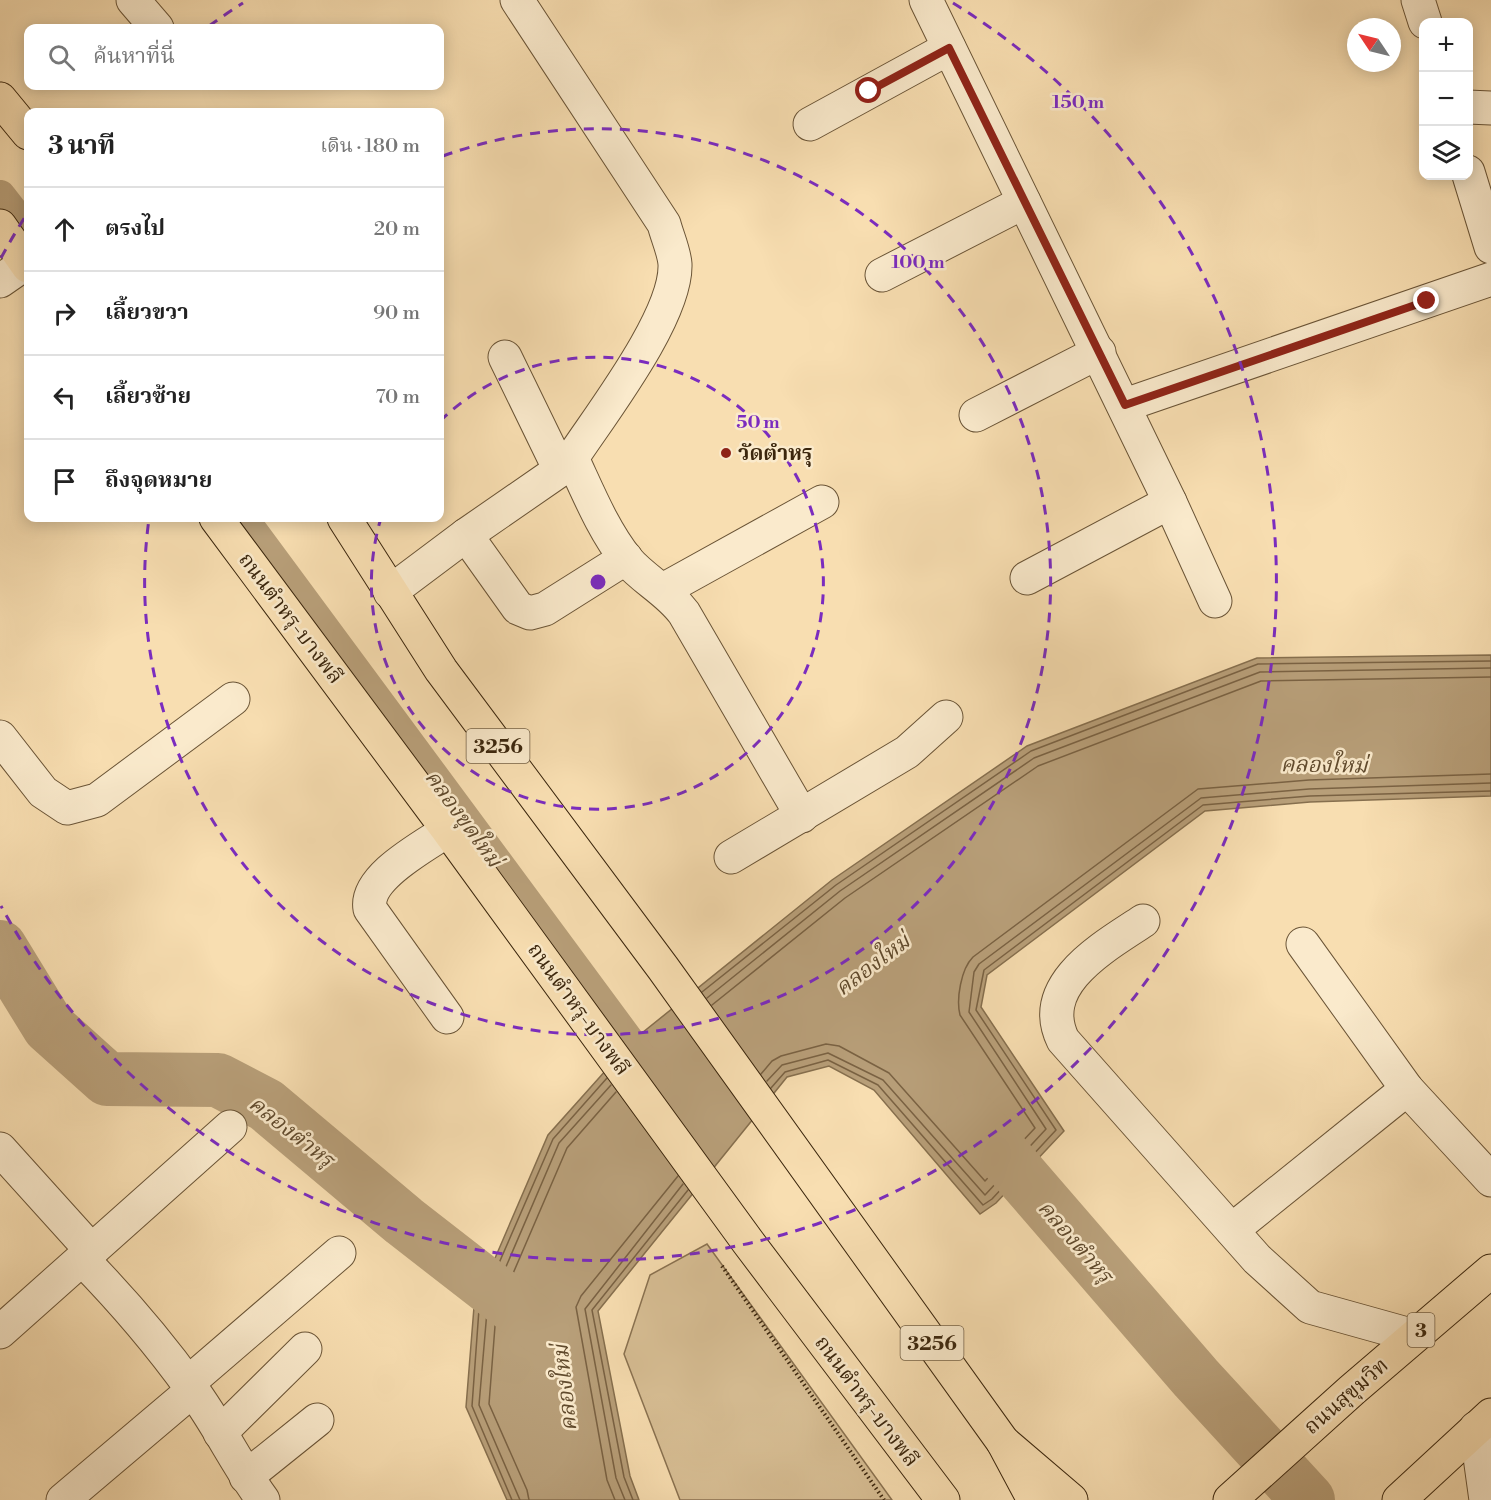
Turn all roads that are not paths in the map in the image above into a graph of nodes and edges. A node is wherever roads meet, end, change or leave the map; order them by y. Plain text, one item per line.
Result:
1 (133, 0) edge
2 (517, 0) edge
3 (926, 0) edge
4 (1418, 0) edge
5 (1424, 18) edge
6 (154, 24) edge
7 (949, 48) junction
8 (0, 99) edge
9 (1473, 107) edge
10 (1491, 108) edge
11 (810, 124) dead end
12 (24, 128) edge
13 (1470, 180) edge
14 (1024, 202) junction
15 (0, 226) edge
16 (1491, 247) edge
17 (18, 270) edge
18 (882, 275) dead end
19 (1491, 279) edge
20 (1099, 352) junction
21 (505, 357) dead end
22 (1125, 405) junction
23 (976, 415) dead end
24 (566, 464) junction
25 (822, 501) dead end
26 (1170, 502) junction
27 (219, 522) edge
28 (346, 522) edge
29 (466, 535) junction
30 (626, 558) junction
31 (1027, 578) dead end
32 (663, 590) junction
33 (390, 592) junction
34 (1215, 601) dead end
35 (233, 699) dead end
36 (946, 717) dead end
37 (0, 737) edge
38 (802, 816) junction
39 (448, 830) junction
40 (731, 857) dead end
41 (1143, 921) dead end
42 (1304, 944) dead end
43 (447, 1017) dead end
44 (1407, 1089) junction
45 (230, 1127) dead end
46 (0, 1149) edge
47 (1491, 1180) edge
48 (1232, 1230) junction
49 (339, 1253) dead end
50 (88, 1256) junction
51 (1491, 1272) edge
52 (0, 1332) edge
53 (1414, 1336) junction
54 (305, 1349) dead end
55 (190, 1387) junction
56 (317, 1420) dead end
57 (1484, 1422) edge
58 (220, 1434) junction
59 (1003, 1442) junction
60 (255, 1488) edge
61 (1239, 1491) edge
62 (1402, 1497) edge
63 (941, 1499) edge
64 (63, 1500) edge
65 (1034, 1500) edge
66 (1071, 1500) edge
67 (1486, 1500) edge

1 - 6 street
2 - 24 street
3 - 7 street
4 - 5 street
7 - 11 street
7 - 14 street
8 - 12 main road
9 - 10 street
13 - 16 street
14 - 18 street
14 - 20 street
15 - 17 main road
19 - 22 street
20 - 22 street
20 - 23 street
21 - 24 street
22 - 26 street
24 - 29 street
24 - 30 street
25 - 32 street
26 - 31 street
26 - 34 street
27 - 39 main road, ถนนตำหรุ-บางพลี
28 - 33 main road, 3256
29 - 30 street
29 - 33 street
30 - 32 street
32 - 38 street
33 - 59 main road, 3256
35 - 37 street
36 - 38 street
38 - 40 street
39 - 43 street
39 - 63 main road, ถนนตำหรุ-บางพลี
41 - 48 street
42 - 44 street
44 - 47 street
44 - 48 street
45 - 50 street
46 - 50 street
48 - 53 street
49 - 55 street
50 - 52 street
50 - 55 street
51 - 53 main road, ถนนสุขุมวิท / 3
53 - 61 main road, ถนนสุขุมวิท / 3
54 - 58 street
55 - 58 street
55 - 64 street
56 - 60 street
57 - 62 main road
57 - 67 street
58 - 60 street
59 - 65 main road, 3256
59 - 66 main road

